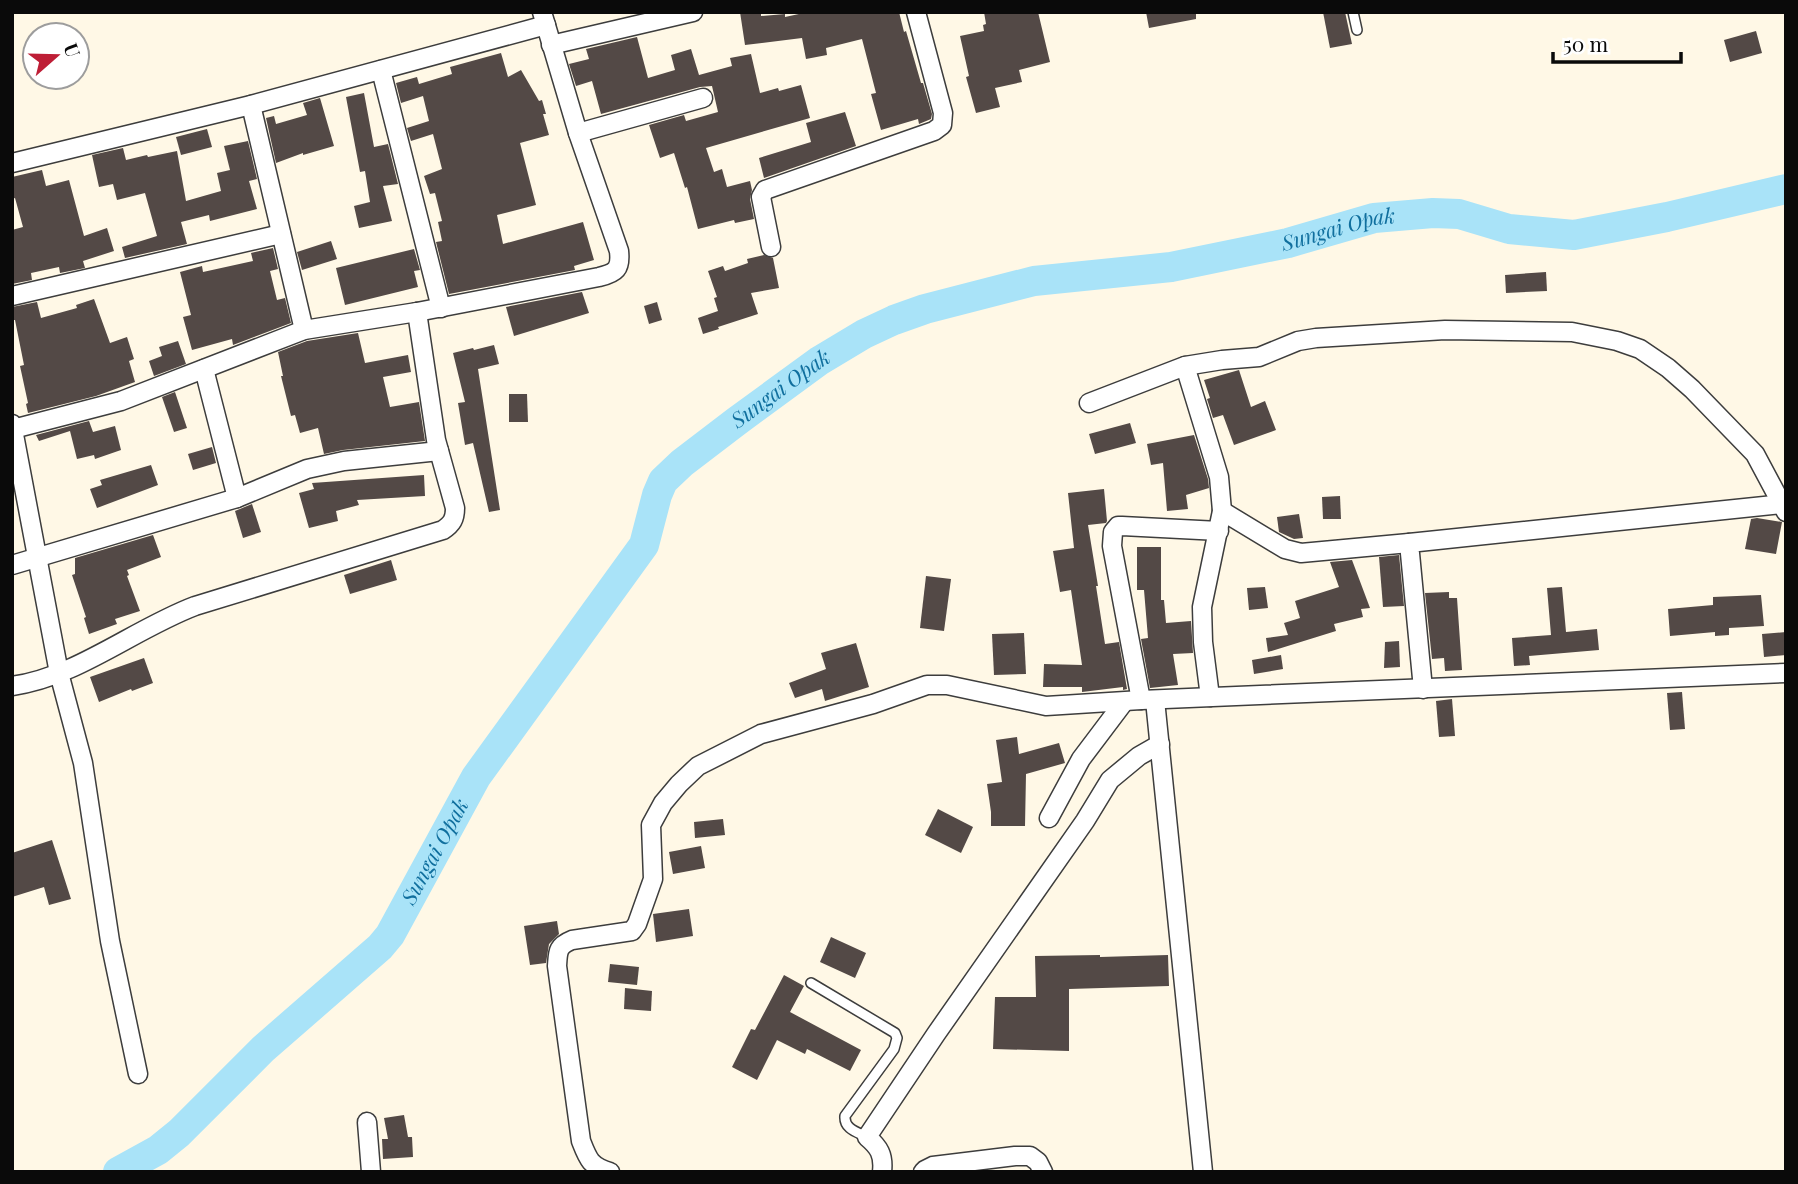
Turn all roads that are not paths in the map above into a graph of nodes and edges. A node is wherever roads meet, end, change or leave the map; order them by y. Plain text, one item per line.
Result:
1 (693, 12) edge
2 (916, 12) edge
3 (1353, 12) edge
4 (544, 19) edge
5 (1357, 30) dead end
6 (551, 46) junction
7 (382, 71) junction
8 (703, 98) dead end
9 (251, 105) junction
10 (578, 133) junction
11 (12, 163) edge
12 (281, 234) junction
13 (771, 247) dead end
14 (12, 296) edge
15 (441, 308) junction
16 (417, 312) junction
17 (304, 330) junction
18 (204, 369) junction
19 (1186, 371) junction
20 (1089, 403) dead end
21 (13, 426) edge
22 (439, 451) junction
23 (237, 498) junction
24 (1784, 508) edge
25 (1222, 511) junction
26 (1219, 531) junction
27 (1409, 543) junction
28 (38, 556) junction
29 (12, 565) edge
30 (59, 673) junction
31 (1786, 673) edge
32 (12, 686) edge
33 (1423, 688) junction
34 (1210, 697) junction
35 (1140, 701) junction
36 (1160, 744) junction
37 (1048, 818) dead end
38 (811, 983) dead end
39 (138, 1074) dead end
40 (367, 1122) dead end
41 (867, 1136) junction
42 (371, 1172) edge
43 (610, 1172) edge
44 (881, 1172) edge
45 (923, 1172) edge
46 (1043, 1172) edge
47 (1203, 1172) edge

1 - 6 street
2 - 13 street
3 - 5 lane
4 - 6 street
4 - 7 street
6 - 10 street
7 - 9 street
7 - 15 street
8 - 10 street
9 - 11 street
9 - 12 street
10 - 15 street
12 - 14 street
12 - 17 street
15 - 16 street
16 - 17 street
16 - 22 street
17 - 18 street
18 - 21 street
18 - 23 street
19 - 20 street
19 - 24 street
19 - 25 street
21 - 28 street
22 - 23 street
22 - 30 street
23 - 28 street
24 - 27 street
25 - 26 street
25 - 27 street
26 - 34 street
26 - 35 street
27 - 33 street
28 - 29 street
28 - 30 street
30 - 32 street
30 - 39 street
31 - 33 street
33 - 34 street
34 - 35 street
35 - 36 street
35 - 37 street
35 - 43 street
36 - 41 street
36 - 47 street
38 - 41 lane
40 - 42 street
41 - 44 street
45 - 46 street

